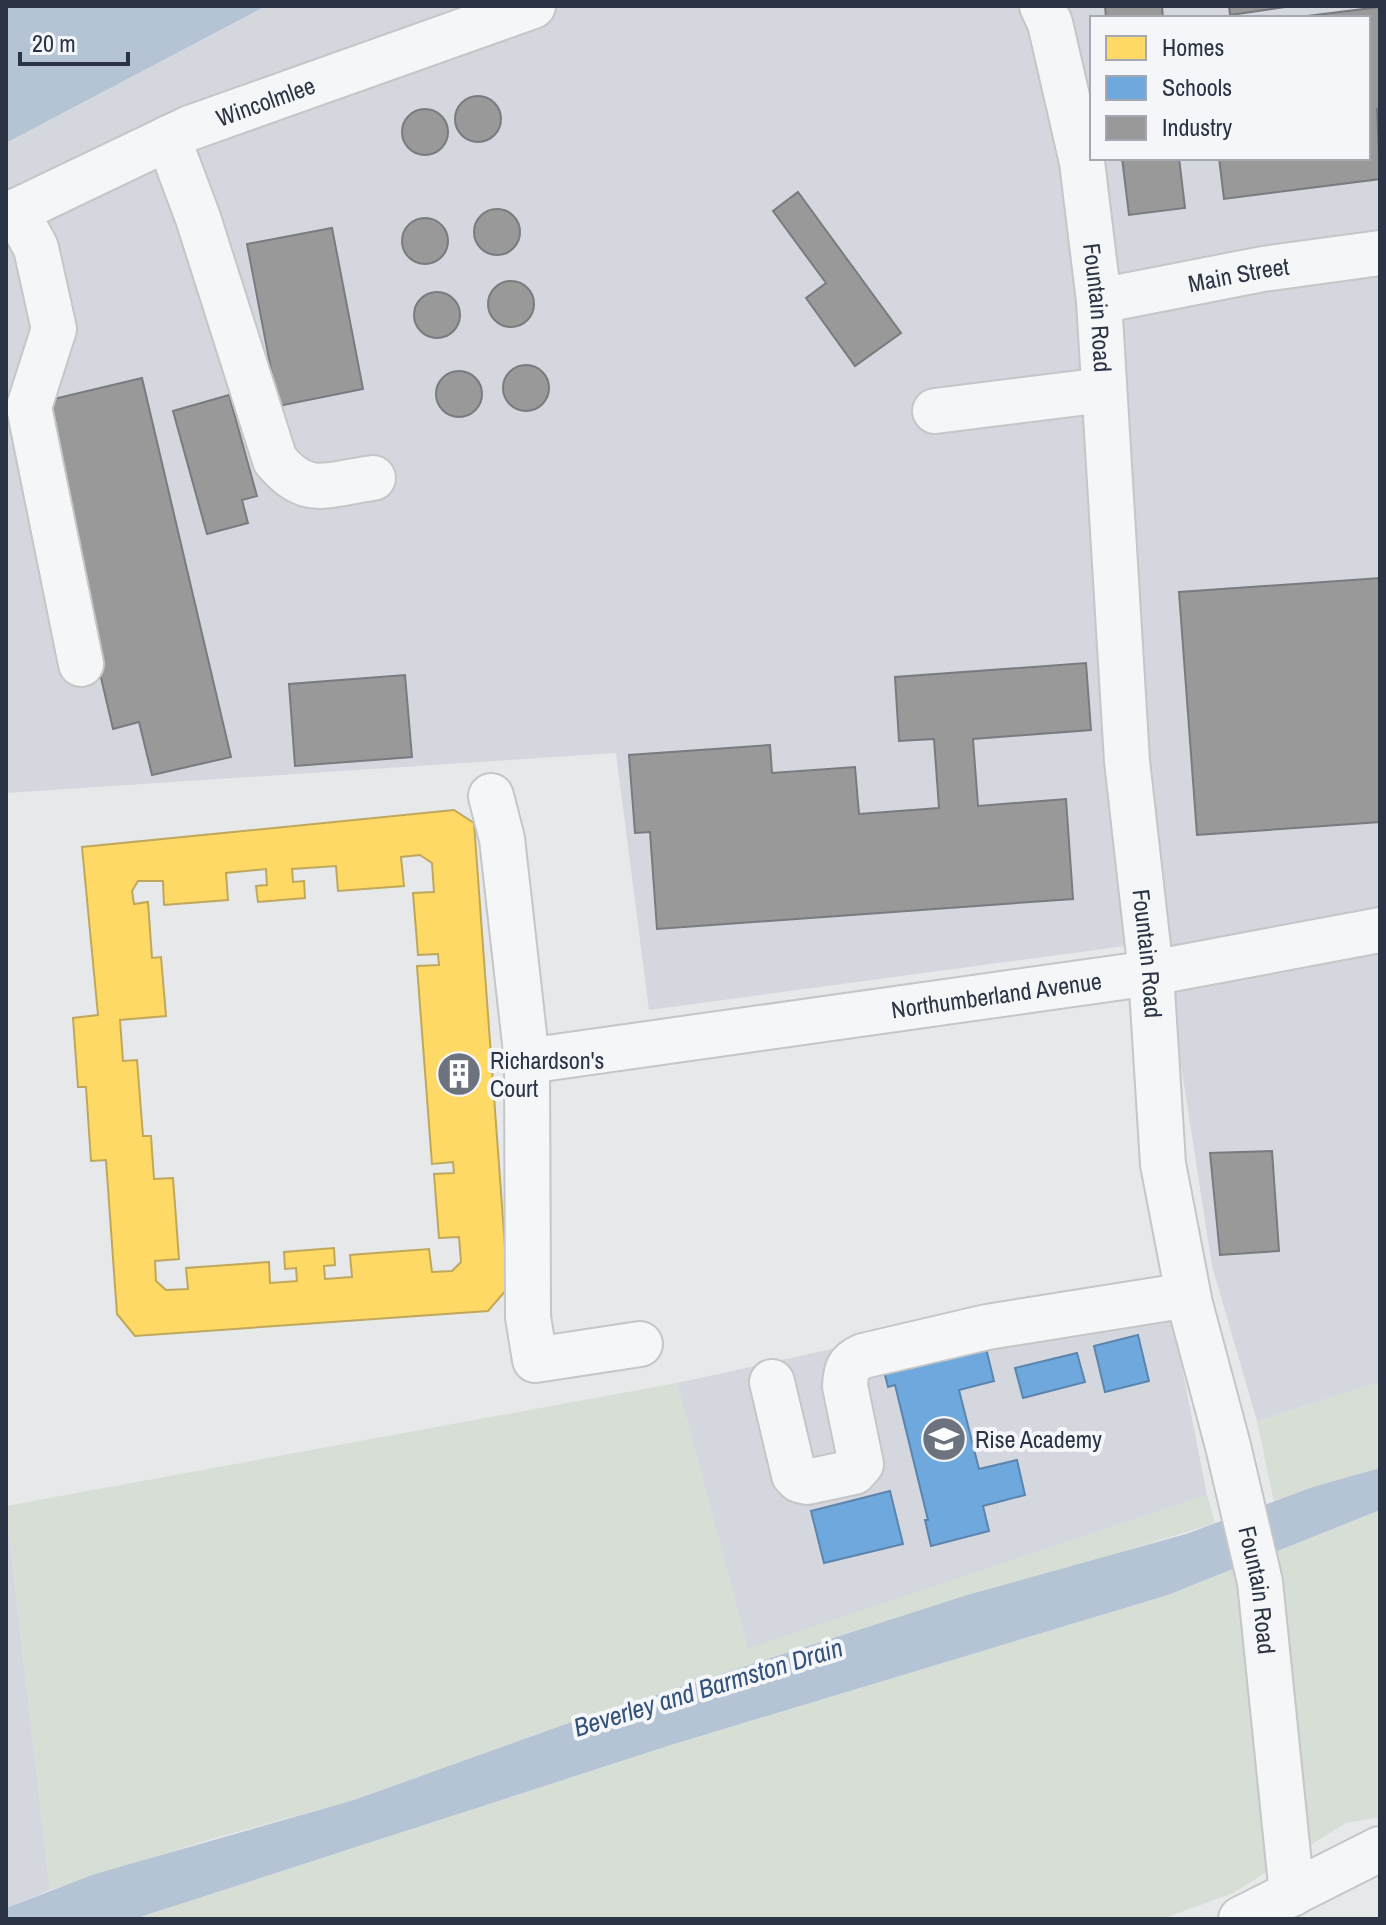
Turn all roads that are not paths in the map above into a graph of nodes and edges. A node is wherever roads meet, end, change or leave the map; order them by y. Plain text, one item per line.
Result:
1 (533, 6) edge
2 (1042, 6) edge
3 (168, 138) junction
4 (11, 213) edge
5 (1380, 253) edge
6 (1099, 301) junction
7 (1104, 390) junction
8 (935, 411) dead end
9 (373, 478) dead end
10 (81, 664) dead end
11 (491, 796) dead end
12 (1380, 930) edge
13 (1151, 973) junction
14 (527, 1061) junction
15 (1188, 1295) junction
16 (640, 1344) dead end
17 (772, 1382) dead end
18 (1380, 1849) edge
19 (1292, 1894) junction
20 (1241, 1919) edge

1 - 3 street, Wincolmlee
2 - 6 street, Fountain Road
3 - 4 street, Wincolmlee
3 - 9 street
4 - 10 street
5 - 6 street, Main Street
6 - 7 street, Fountain Road
7 - 8 street
7 - 13 street, Fountain Road
11 - 14 street
12 - 13 street, Northumberland Avenue
13 - 14 street, Northumberland Avenue
13 - 15 street, Fountain Road
14 - 16 street
15 - 17 street
15 - 19 street, Fountain Road
18 - 19 street
19 - 20 street

